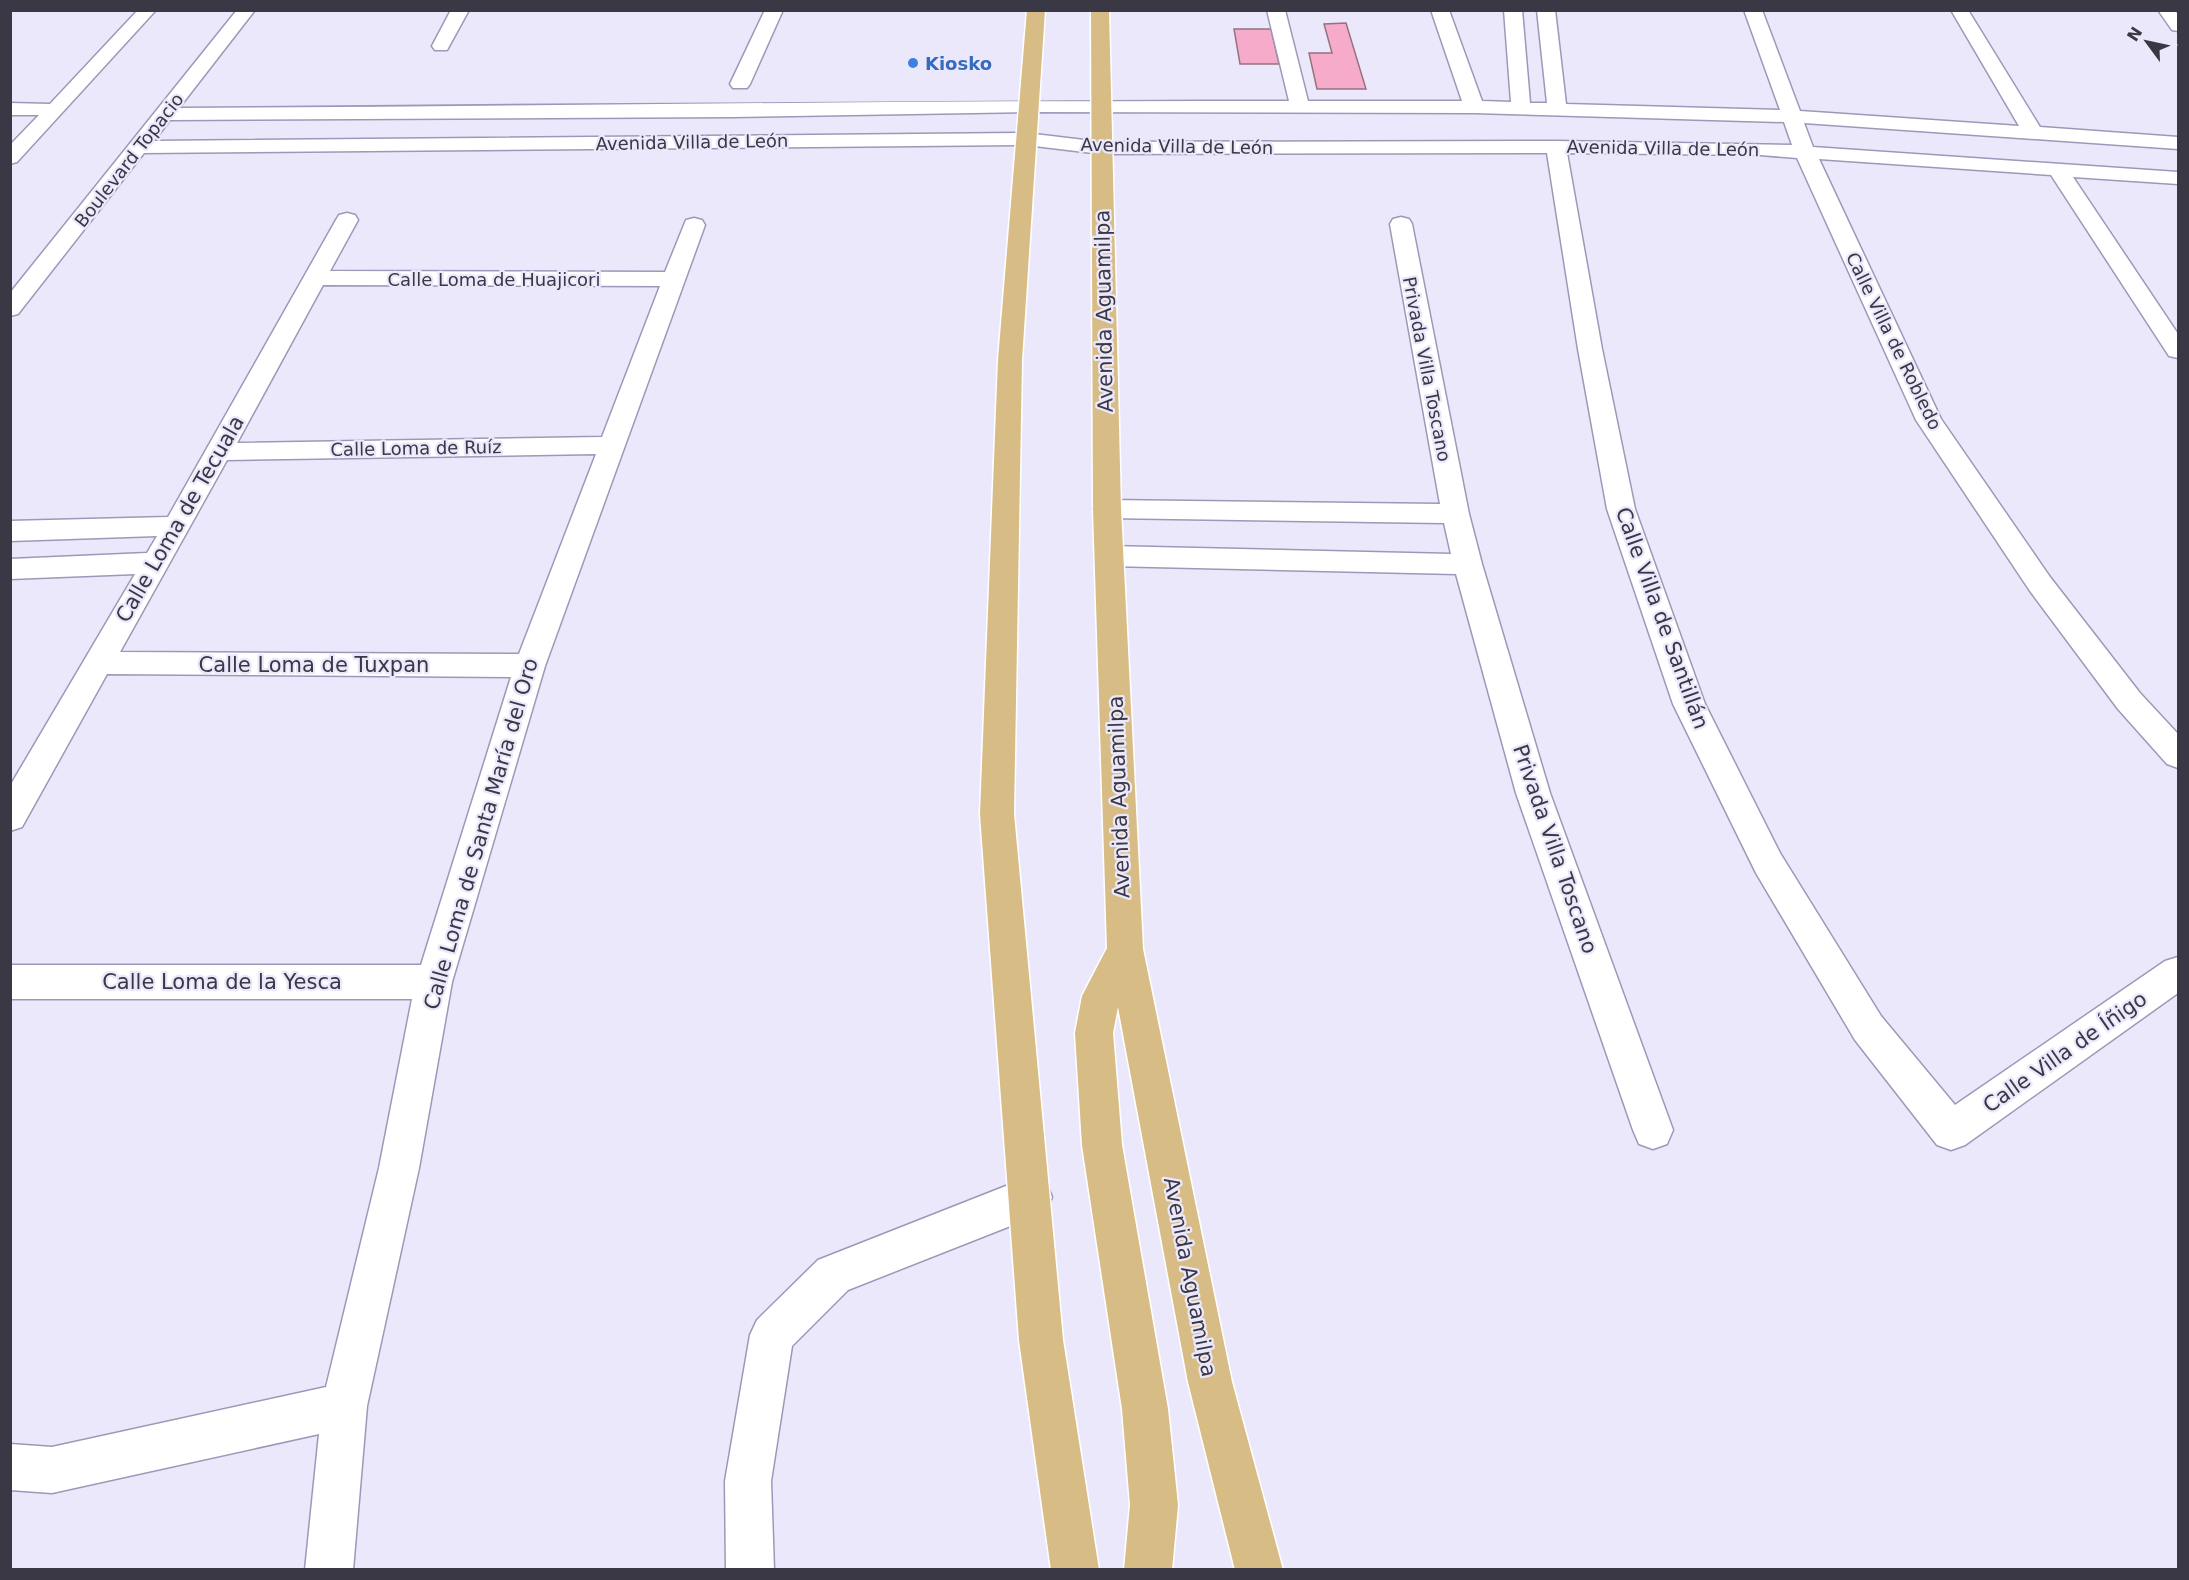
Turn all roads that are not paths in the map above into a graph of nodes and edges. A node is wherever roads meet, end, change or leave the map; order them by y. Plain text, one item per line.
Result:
1 (148, 10) edge
2 (247, 10) edge
3 (460, 10) edge
4 (774, 10) edge
5 (1036, 10) edge
6 (1100, 10) edge
7 (1276, 10) edge
8 (1440, 10) edge
9 (1513, 10) edge
10 (1546, 10) edge
11 (1753, 10) edge
12 (1959, 10) edge
13 (2166, 10) edge
14 (2178, 26) edge
15 (441, 46) dead end
16 (740, 84) dead end
17 (1029, 106) junction
18 (1100, 106) junction
19 (1300, 106) junction
20 (1474, 107) junction
21 (10, 109) edge
22 (1521, 109) junction
23 (1557, 109) junction
24 (56, 110) junction
25 (164, 114) junction
26 (1792, 116) junction
27 (2033, 133) junction
28 (1026, 139) junction
29 (2178, 143) edge
30 (139, 147) junction
31 (1556, 147) junction
32 (1101, 148) junction
33 (14, 149) edge
34 (1805, 152) junction
35 (2057, 169) junction
36 (2178, 178) edge
37 (347, 220) dead end
38 (1401, 224) dead end
39 (694, 225) dead end
40 (316, 278) junction
41 (672, 279) junction
42 (10, 309) edge
43 (2178, 351) edge
44 (612, 445) junction
45 (219, 452) junction
46 (1107, 509) junction
47 (1455, 514) junction
48 (175, 526) junction
49 (10, 531) edge
50 (1109, 556) junction
51 (157, 563) junction
52 (1468, 564) junction
53 (10, 569) edge
54 (98, 663) junction
55 (530, 666) junction
56 (2178, 755) edge
57 (10, 817) edge
58 (1125, 949) junction
59 (2178, 973) edge
60 (10, 982) edge
61 (434, 982) junction
62 (1653, 1130) dead end
63 (1951, 1131) joint
64 (1031, 1197) junction
65 (344, 1406) junction
66 (31, 1468) edge
67 (10, 1491) edge
68 (329, 1569) edge
69 (750, 1569) edge
70 (1075, 1569) edge
71 (1148, 1569) edge
72 (1259, 1569) edge

1 - 24 street
2 - 25 street, Boulevard Topacio
3 - 15 street
4 - 16 street
5 - 17 main road
6 - 18 main road, Avenida Aguamilpa
7 - 19 street
8 - 20 street
9 - 22 street
10 - 23 street
11 - 26 street, Calle Villa de Robledo
12 - 27 street
13 - 14 street
17 - 18 street, Avenida Villa de León
17 - 25 street, Avenida Villa de León
17 - 28 main road
18 - 19 street, Avenida Villa de León
18 - 32 main road, Avenida Aguamilpa
19 - 20 street, Avenida Villa de León
20 - 22 street, Avenida Villa de León
21 - 24 street
22 - 23 street, Avenida Villa de León
23 - 26 street, Avenida Villa de León
24 - 33 street
25 - 30 street, Boulevard Topacio
26 - 27 street, Avenida Villa de León
26 - 34 street, Calle Villa de Robledo
27 - 29 street, Avenida Villa de León
28 - 30 street, Avenida Villa de León
28 - 32 street, Avenida Villa de León
28 - 64 main road
30 - 42 street, Boulevard Topacio
31 - 32 street, Avenida Villa de León
31 - 34 street, Avenida Villa de León
31 - 63 street, Calle Villa de Santillán
32 - 46 main road, Avenida Aguamilpa
34 - 35 street, Avenida Villa de León
34 - 56 street, Calle Villa de Robledo
35 - 36 street, Avenida Villa de León
35 - 43 street
37 - 40 street, Calle Loma de Tecuala
38 - 47 street, Privada Villa Toscano
39 - 41 street, Calle Loma de Santa María del Oro
40 - 41 street, Calle Loma de Huajicori
40 - 45 street, Calle Loma de Tecuala
41 - 44 street, Calle Loma de Santa María del Oro
44 - 45 street, Calle Loma de Ruíz
44 - 55 street, Calle Loma de Santa María del Oro
45 - 48 street, Calle Loma de Tecuala
46 - 47 street
46 - 50 main road, Avenida Aguamilpa
47 - 52 street, Privada Villa Toscano
48 - 49 street
48 - 51 street, Calle Loma de Tecuala
50 - 52 street
50 - 58 main road, Avenida Aguamilpa
51 - 53 street
51 - 54 street, Calle Loma de Tecuala
52 - 62 street, Privada Villa Toscano
54 - 55 street, Calle Loma de Tuxpan
54 - 57 street, Calle Loma de Tecuala
55 - 61 street, Calle Loma de Santa María del Oro
58 - 71 main road
58 - 72 main road, Avenida Aguamilpa
59 - 63 street, Calle Villa de Íñigo
60 - 61 street, Calle Loma de la Yesca
61 - 65 street, Calle Loma de Santa María del Oro
64 - 69 street
64 - 70 main road
65 - 66 street
65 - 68 street, Calle Loma de Santa María del Oro
66 - 67 street

